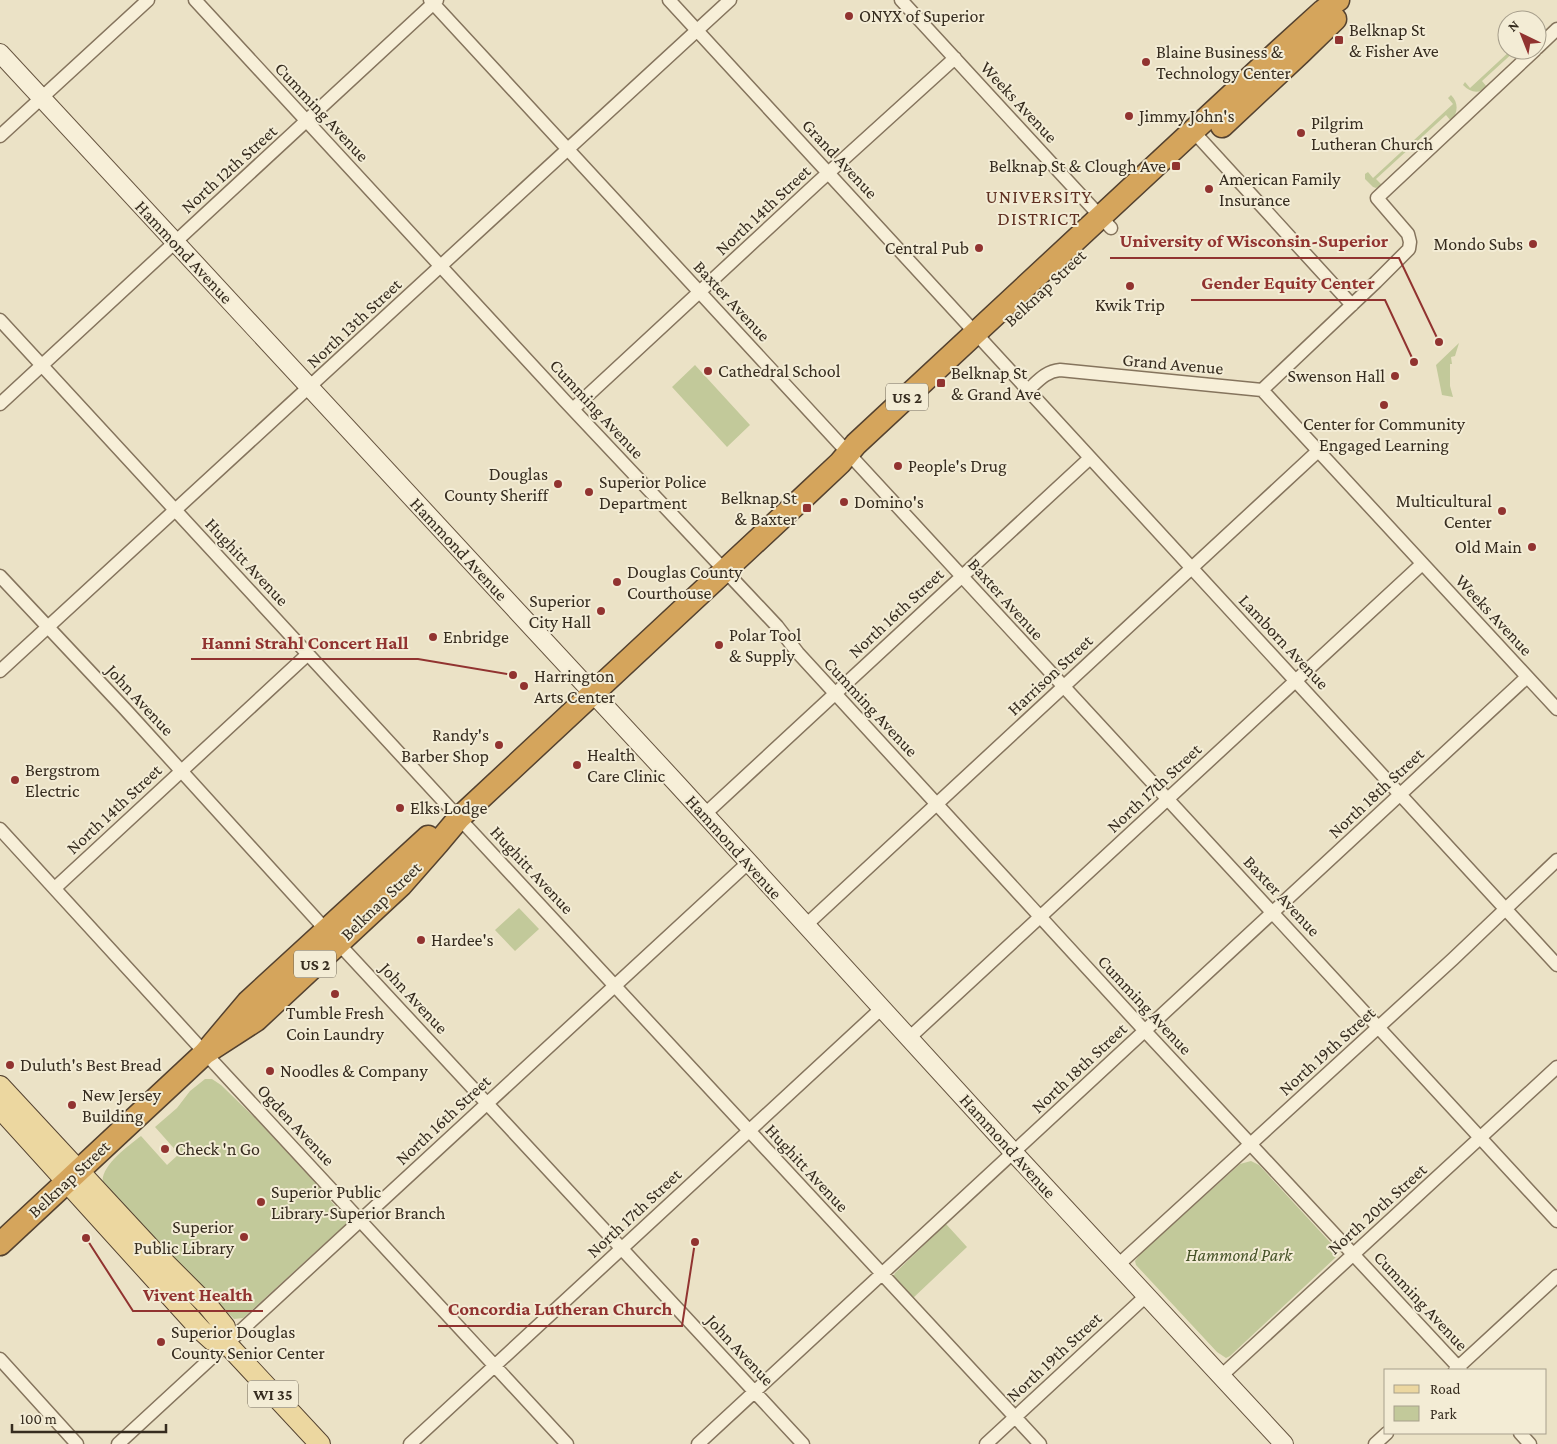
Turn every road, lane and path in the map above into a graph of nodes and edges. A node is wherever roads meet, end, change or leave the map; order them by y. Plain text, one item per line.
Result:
1 (148, 0) edge
2 (195, 0) edge
3 (669, 0) edge
4 (730, 0) edge
5 (901, 0) edge
6 (1338, 0) edge
7 (1350, 0) edge
8 (433, 1) edge
9 (1557, 29) edge
10 (697, 31) junction
11 (1547, 39) edge
12 (0, 53) edge
13 (955, 58) junction
14 (1524, 60) edge
15 (41, 98) junction
16 (307, 121) junction
17 (0, 136) edge
18 (1198, 137) junction
19 (567, 149) junction
20 (829, 173) junction
21 (1106, 222) junction
22 (175, 242) junction
23 (441, 267) junction
24 (700, 292) junction
25 (1352, 305) junction
26 (0, 320) edge
27 (980, 338) junction
28 (42, 366) junction
29 (310, 388) junction
30 (1028, 390) junction
31 (1262, 390) junction
32 (0, 404) edge
33 (573, 409) junction
34 (1318, 451) junction
35 (1090, 458) junction
36 (847, 459) junction
37 (175, 510) junction
38 (1422, 564) junction
39 (1192, 568) junction
40 (725, 570) junction
41 (0, 576) edge
42 (962, 576) junction
43 (47, 627) junction
44 (308, 654) junction
45 (0, 671) edge
46 (1527, 677) junction
47 (1296, 681) junction
48 (1063, 687) junction
49 (593, 693) junction
50 (835, 693) junction
51 (1557, 709) edge
52 (182, 770) junction
53 (1400, 795) junction
54 (1168, 799) junction
55 (937, 804) junction
56 (705, 814) junction
57 (459, 818) junction
58 (0, 829) edge
59 (1557, 860) edge
60 (749, 862) junction
61 (55, 888) junction
62 (1505, 909) junction
63 (1273, 912) junction
64 (1040, 916) junction
65 (806, 925) junction
66 (332, 936) junction
67 (1557, 965) edge
68 (615, 985) junction
69 (882, 1008) junction
70 (1379, 1027) junction
71 (1146, 1031) junction
72 (909, 1038) junction
73 (205, 1053) junction
74 (1557, 1068) edge
75 (0, 1086) edge
76 (487, 1103) junction
77 (0, 1108) edge
78 (749, 1130) junction
79 (1481, 1138) junction
80 (1252, 1143) junction
81 (1014, 1153) junction
82 (73, 1176) junction
83 (360, 1220) junction
84 (1557, 1221) edge
85 (0, 1244) edge
86 (622, 1249) junction
87 (1354, 1254) junction
88 (1118, 1266) junction
89 (882, 1275) junction
90 (1557, 1276) edge
91 (1146, 1296) junction
92 (227, 1344) junction
93 (1, 1361) edge
94 (494, 1366) junction
95 (1458, 1369) edge
96 (1221, 1376) junction
97 (755, 1392) junction
98 (1015, 1417) junction
99 (1386, 1434) edge
100 (1521, 1434) edge
101 (1280, 1443) edge
102 (77, 1444) edge
103 (118, 1444) edge
104 (320, 1444) edge
105 (410, 1444) edge
106 (567, 1444) edge
107 (698, 1444) edge
108 (803, 1444) edge
109 (986, 1444) edge
110 (1040, 1444) edge
111 (1375, 1444) edge
112 (1530, 1444) edge

1 - 15 street
2 - 16 street, Cumming Avenue
3 - 10 street, Grand Avenue
4 - 10 street, North 13th Street
5 - 13 street, Weeks Avenue
6 - 18 highway, Belknap Street / US 2
7 - 18 highway, Belknap Street / US 2
8 - 16 street, North 12th Street
8 - 19 street, Baxter Avenue
9 - 11 street
10 - 19 street, North 13th Street
10 - 20 street, Grand Avenue
12 - 15 street, Hammond Avenue
13 - 20 street, North 14th Street
13 - 21 street, Weeks Avenue
14 - 25 street
15 - 17 street
15 - 22 street, Hammond Avenue
16 - 22 street, North 12th Street
16 - 23 street, Cumming Avenue
18 - 21 highway, Belknap Street / US 2
18 - 25 street
19 - 23 street, North 13th Street
19 - 24 street, Baxter Avenue
20 - 24 street, North 14th Street
20 - 27 street, Grand Avenue
21 - 27 highway, Belknap Street / US 2
22 - 28 street, North 12th Street
22 - 29 street, Hammond Avenue
23 - 29 street, North 13th Street
23 - 33 street, Cumming Avenue
24 - 33 street, North 14th Street
24 - 36 street, Baxter Avenue
25 - 31 street
26 - 28 street, Hughitt Avenue
27 - 30 street, Lamborn Avenue
27 - 36 highway, Belknap Street / US 2
28 - 32 street, North 12th Street
28 - 37 street, Hughitt Avenue
29 - 37 street, North 13th Street
29 - 49 street, Hammond Avenue
30 - 31 street, Grand Avenue
30 - 35 street, Lamborn Avenue
31 - 34 street, Weeks Avenue
33 - 40 street, Cumming Avenue
34 - 38 street, Weeks Avenue
34 - 39 street, Harrison Street
35 - 39 street, Lamborn Avenue
35 - 42 street, North 16th Street
36 - 40 highway, Belknap Street / US 2
36 - 42 street, Baxter Avenue
37 - 43 street, North 13th Street
37 - 44 street, Hughitt Avenue
38 - 46 street, Weeks Avenue
38 - 47 street, North 17th Street
39 - 47 street, Lamborn Avenue
39 - 48 street, Harrison Street
40 - 49 highway, Belknap Street / US 2
40 - 50 street, Cumming Avenue
41 - 43 street, John Avenue
42 - 48 street, Baxter Avenue
42 - 50 street, North 16th Street
43 - 45 street, North 13th Street
43 - 52 street, John Avenue
44 - 52 street, North 14th Street
44 - 57 street, Hughitt Avenue
46 - 51 street, Weeks Avenue
46 - 53 street, North 18th Street
47 - 53 street, Lamborn Avenue
47 - 54 street, North 17th Street
48 - 54 street, Baxter Avenue
48 - 55 street, Harrison Street
49 - 56 street, Hammond Avenue
49 - 57 highway, Belknap Street / US 2
50 - 55 street, Cumming Avenue
50 - 56 street, North 16th Street
52 - 61 street, North 14th Street
52 - 66 street, John Avenue
53 - 62 street, Lamborn Avenue
53 - 63 street, North 18th Street
54 - 63 street, Baxter Avenue
54 - 64 street, North 17th Street
55 - 64 street, Cumming Avenue
55 - 65 street, Harrison Street
56 - 60 street, Hammond Avenue
57 - 66 highway, Belknap Street / US 2
57 - 68 street, Hughitt Avenue
58 - 61 street, Ogden Avenue
59 - 62 street, North 19th Street
60 - 65 street, Hammond Avenue
60 - 68 street, North 16th Street
61 - 73 street, Ogden Avenue
62 - 67 street, Lamborn Avenue
62 - 70 street, North 19th Street
63 - 70 street, Baxter Avenue
63 - 71 street, North 18th Street
64 - 71 street, Cumming Avenue
64 - 72 street, North 17th Street
65 - 69 street, Hammond Avenue
66 - 73 highway, Belknap Street / US 2
66 - 76 street, John Avenue
68 - 76 street, North 16th Street
68 - 78 street, Hughitt Avenue
69 - 72 street, Hammond Avenue
69 - 78 street, North 17th Street
70 - 79 street, Baxter Avenue
70 - 80 street, North 19th Street
71 - 80 street, Cumming Avenue
71 - 81 street, North 18th Street
72 - 81 street, Hammond Avenue
73 - 82 highway, Belknap Street / US 2
73 - 83 street, Ogden Avenue
74 - 79 street, North 20th Street
75 - 82 main road, WI 35
76 - 83 street, North 16th Street
76 - 86 street, John Avenue
77 - 82 main road, WI 35
78 - 86 street, North 17th Street
78 - 89 street, Hughitt Avenue
79 - 84 street, Baxter Avenue
79 - 87 street, North 20th Street
80 - 87 street, Cumming Avenue
80 - 88 street, North 19th Street
81 - 88 street, Hammond Avenue
81 - 89 street, North 18th Street
82 - 85 highway, Belknap Street / US 2
82 - 92 main road, WI 35
83 - 92 street, North 16th Street
83 - 94 street, Ogden Avenue
86 - 94 street, North 17th Street
86 - 97 street, John Avenue
87 - 95 street, Cumming Avenue
87 - 96 street, North 20th Street
88 - 91 street, Hammond Avenue
89 - 97 street, North 18th Street
89 - 98 street, Hughitt Avenue
90 - 95 street
91 - 96 street, Hammond Avenue
91 - 98 street, North 19th Street
92 - 103 street, North 16th Street
92 - 104 main road, WI 35
93 - 102 street
94 - 105 street, North 17th Street
94 - 106 street, Ogden Avenue
96 - 101 street, Hammond Avenue
97 - 107 street, North 18th Street
97 - 108 street, John Avenue
98 - 109 street, North 19th Street
98 - 110 street, Hughitt Avenue
99 - 111 street
100 - 112 street

